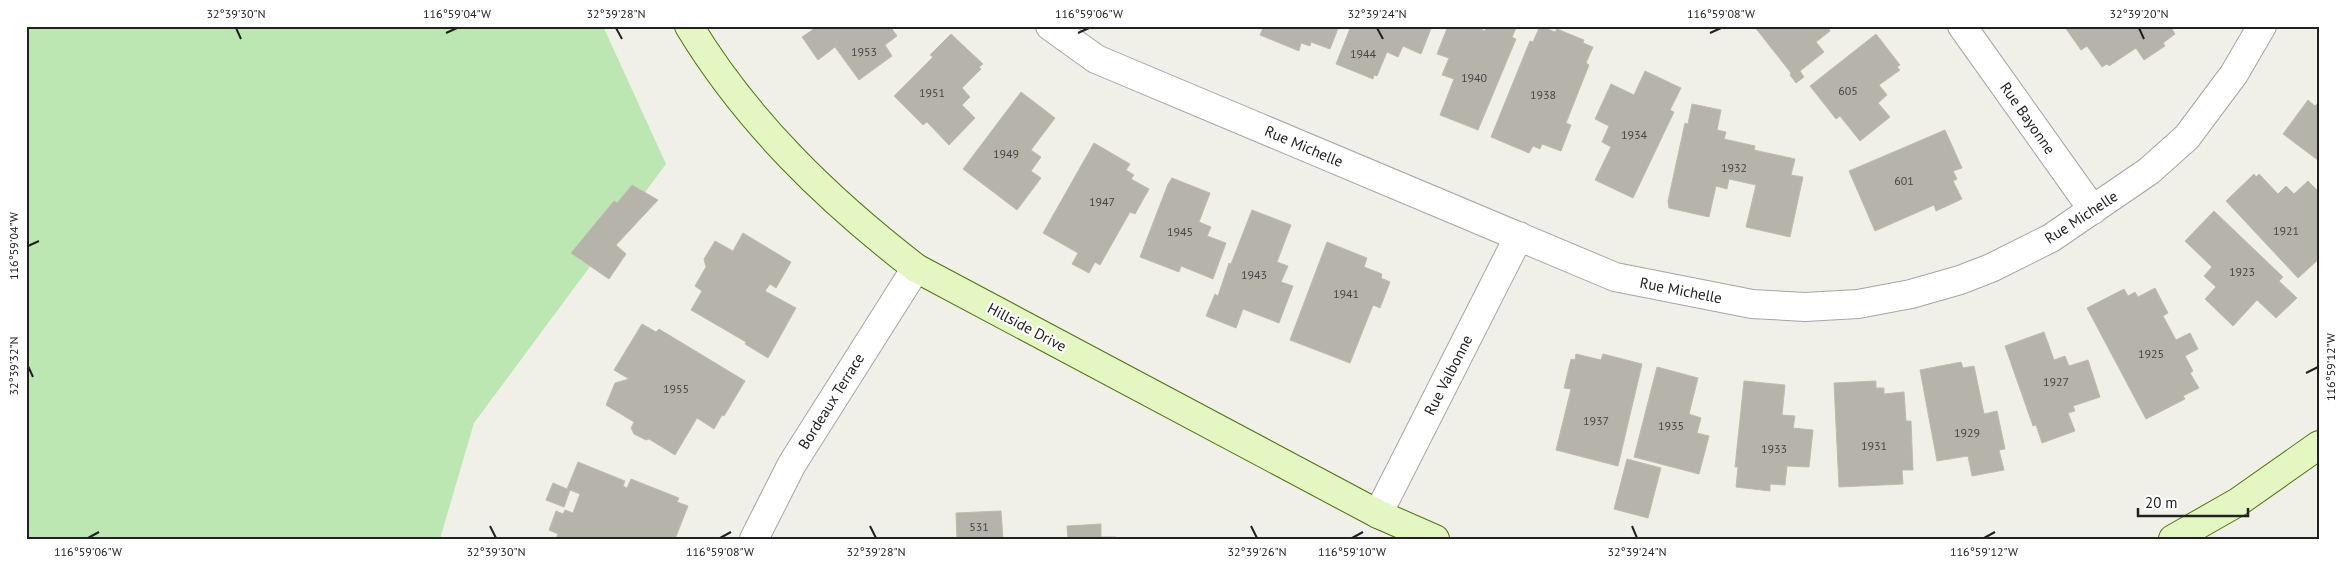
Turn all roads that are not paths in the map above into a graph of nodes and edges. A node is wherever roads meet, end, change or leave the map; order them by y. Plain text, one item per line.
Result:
1 (689, 26) edge
2 (1050, 26) edge
3 (1962, 26) edge
4 (2262, 26) edge
5 (2093, 210) junction
6 (1518, 236) junction
7 (916, 268) junction
8 (2319, 445) edge
9 (1378, 514) junction
10 (754, 539) edge
11 (1435, 539) edge
12 (2173, 539) edge

1 - 7 street, Hillside Drive
2 - 6 street, Rue Michelle
3 - 5 street, Rue Bayonne
4 - 5 street, Rue Michelle
5 - 6 street, Rue Michelle
6 - 9 street, Rue Valbonne
7 - 9 street, Hillside Drive
7 - 10 street, Bordeaux Terrace
8 - 12 street
9 - 11 street, Hillside Drive

